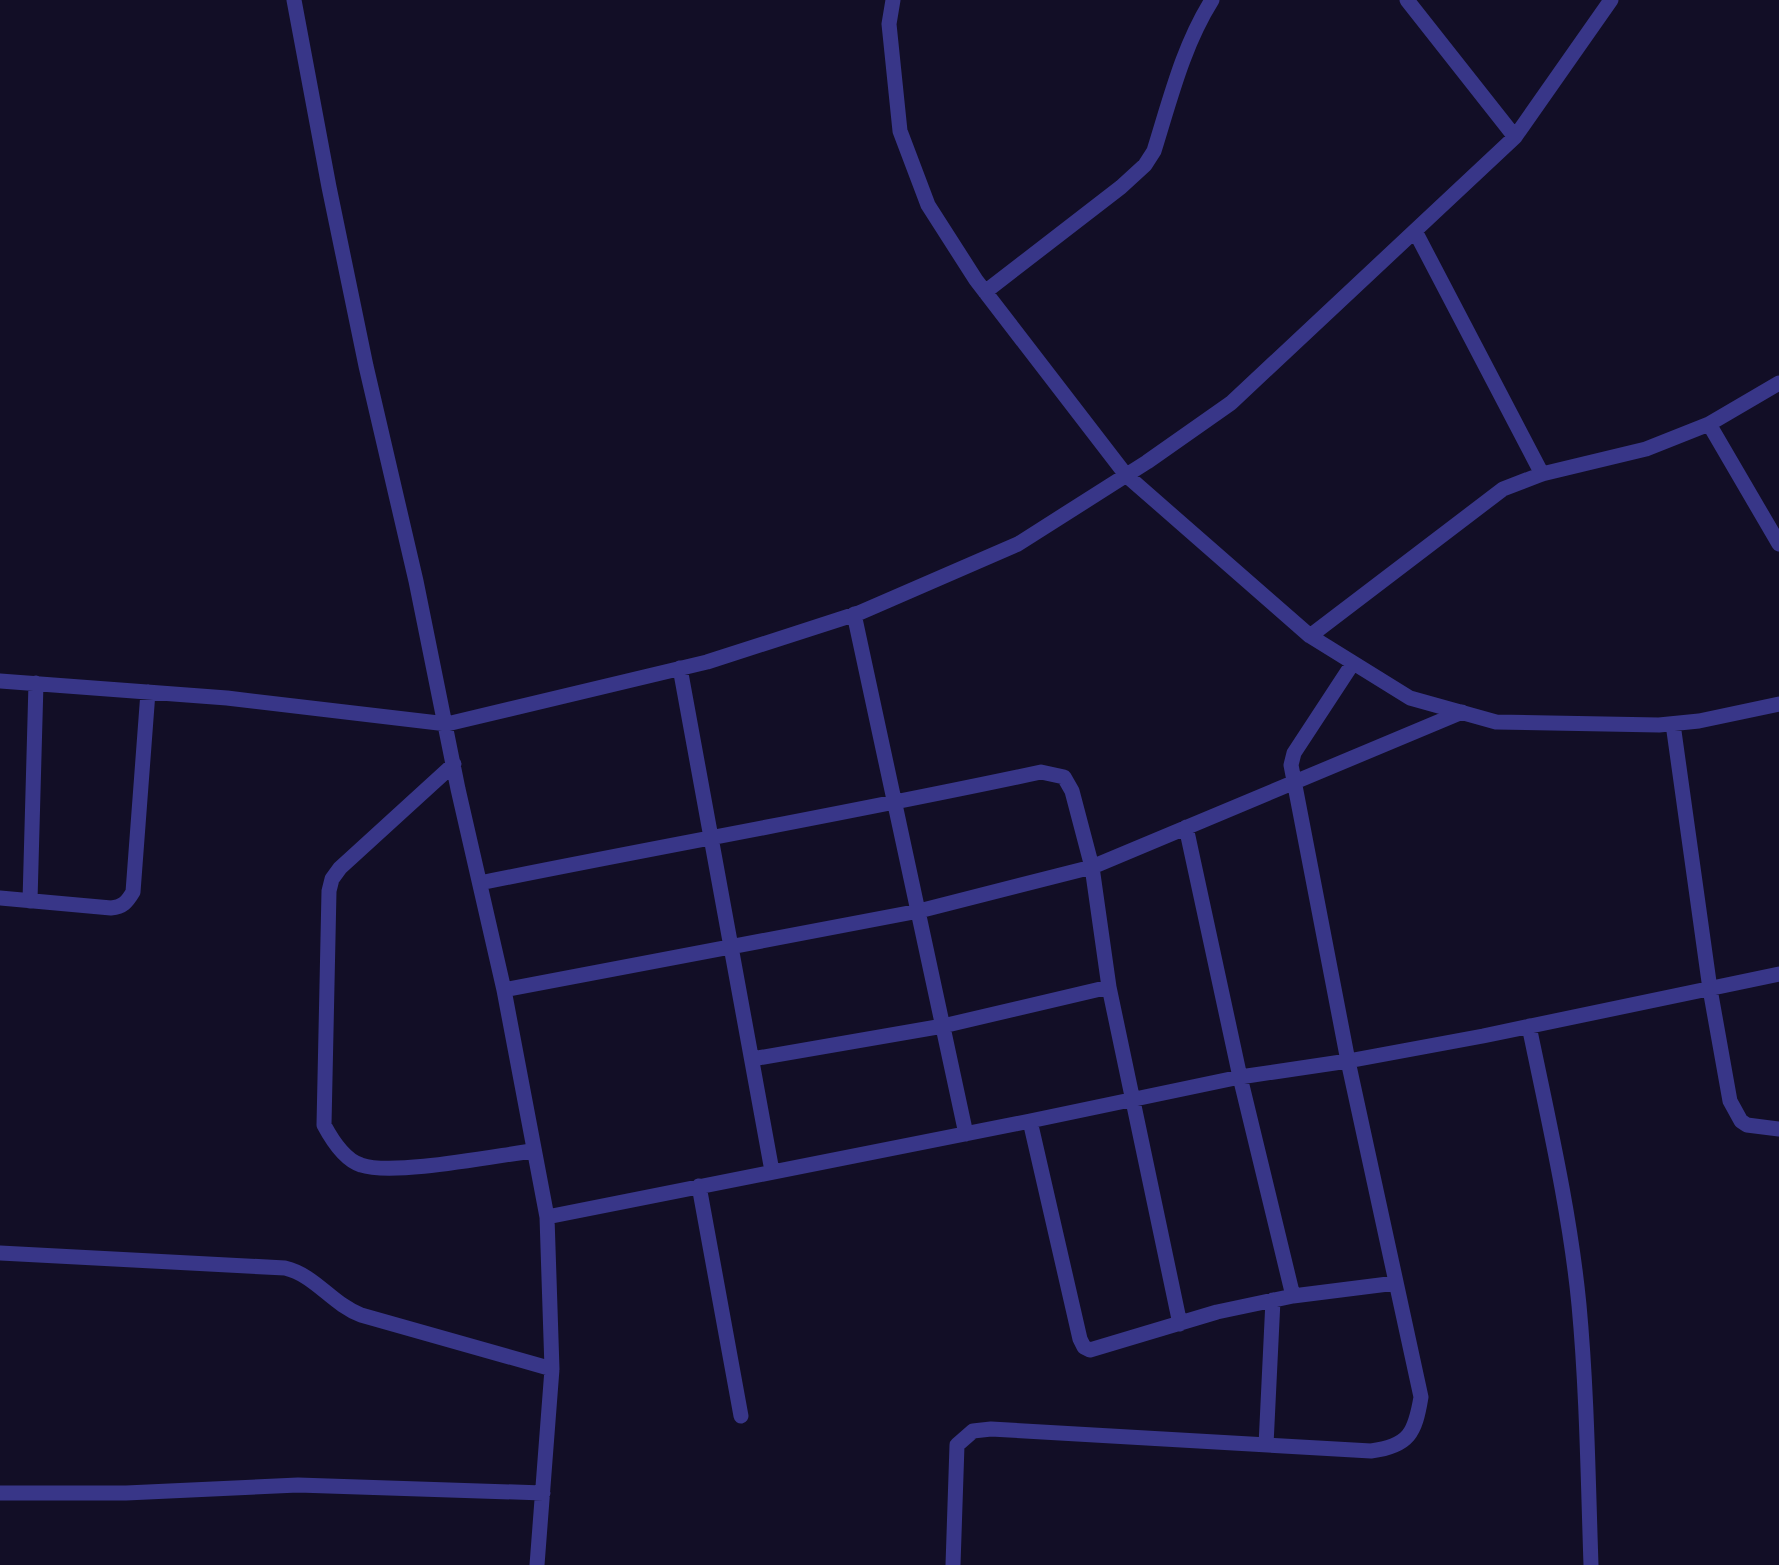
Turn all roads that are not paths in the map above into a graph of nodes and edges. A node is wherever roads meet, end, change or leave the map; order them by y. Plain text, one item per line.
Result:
1 (294, 0) edge
2 (893, 0) edge
3 (1212, 0) edge
4 (1407, 0) edge
5 (1611, 0) edge
6 (1515, 138) junction
7 (1416, 233) junction
8 (985, 292) junction
9 (1779, 383) edge
10 (1709, 424) junction
11 (1542, 474) junction
12 (1126, 475) junction
13 (1779, 544) edge
14 (854, 614) junction
15 (1310, 636) junction
16 (1353, 663) junction
17 (680, 668) junction
18 (0, 681) edge
19 (36, 683) junction
20 (148, 692) junction
21 (1778, 707) edge
22 (1462, 712) junction
23 (447, 724) junction
24 (1673, 724) junction
25 (454, 764) junction
26 (1293, 782) junction
27 (895, 803) junction
28 (1186, 827) junction
29 (711, 836) junction
30 (1092, 867) junction
31 (480, 883) junction
32 (0, 898) edge
33 (30, 901) junction
34 (919, 911) junction
35 (732, 948) junction
36 (1779, 974) edge
37 (1109, 987) junction
38 (1710, 989) junction
39 (504, 990) junction
40 (943, 1026) junction
41 (1529, 1026) junction
42 (752, 1059) junction
43 (1348, 1061) junction
44 (1240, 1077) junction
45 (1132, 1098) junction
46 (1030, 1121) junction
47 (1779, 1129) edge
48 (966, 1134) junction
49 (532, 1151) junction
50 (772, 1171) junction
51 (699, 1186) junction
52 (547, 1216) junction
53 (0, 1253) edge
54 (1396, 1283) junction
55 (1293, 1296) junction
56 (1273, 1300) junction
57 (1180, 1324) junction
58 (552, 1369) junction
59 (741, 1416) dead end
60 (1266, 1445) junction
61 (0, 1493) edge
62 (543, 1493) junction
63 (537, 1565) edge
64 (953, 1565) edge
65 (1591, 1565) edge

1 - 23 street
2 - 8 street
3 - 8 street
4 - 6 street
5 - 6 street
6 - 7 street
7 - 11 street
7 - 12 street
8 - 12 street
9 - 10 street
10 - 11 street
10 - 13 street
11 - 15 street
12 - 14 street
12 - 15 street
14 - 17 street
14 - 27 street
15 - 16 street
16 - 22 street
16 - 26 street
17 - 23 street
17 - 29 street
18 - 19 street
19 - 20 street
19 - 33 street
20 - 23 street
20 - 33 street
21 - 24 street
22 - 24 street
22 - 26 street
23 - 25 street
24 - 38 street
25 - 31 street
25 - 49 street
26 - 28 street
26 - 43 street
27 - 29 street
27 - 30 street
27 - 34 street
28 - 30 street
28 - 44 street
29 - 31 street
29 - 35 street
30 - 34 street
30 - 37 street
31 - 39 street
32 - 33 street
34 - 35 street
34 - 40 street
35 - 39 street
35 - 42 street
36 - 38 street
37 - 40 street
37 - 45 street
38 - 41 street
38 - 47 street
39 - 49 street
40 - 42 street
40 - 48 street
41 - 43 street
41 - 65 street
42 - 50 street
43 - 44 street
43 - 54 street
44 - 45 street
44 - 55 street
45 - 46 street
45 - 57 street
46 - 48 street
46 - 57 street
48 - 50 street
49 - 52 street
50 - 51 street
51 - 52 street
51 - 59 street
52 - 58 street
53 - 58 street
54 - 55 street
54 - 60 street
55 - 56 street
56 - 57 street
56 - 60 street
58 - 62 street
60 - 64 street
61 - 62 street
62 - 63 street

